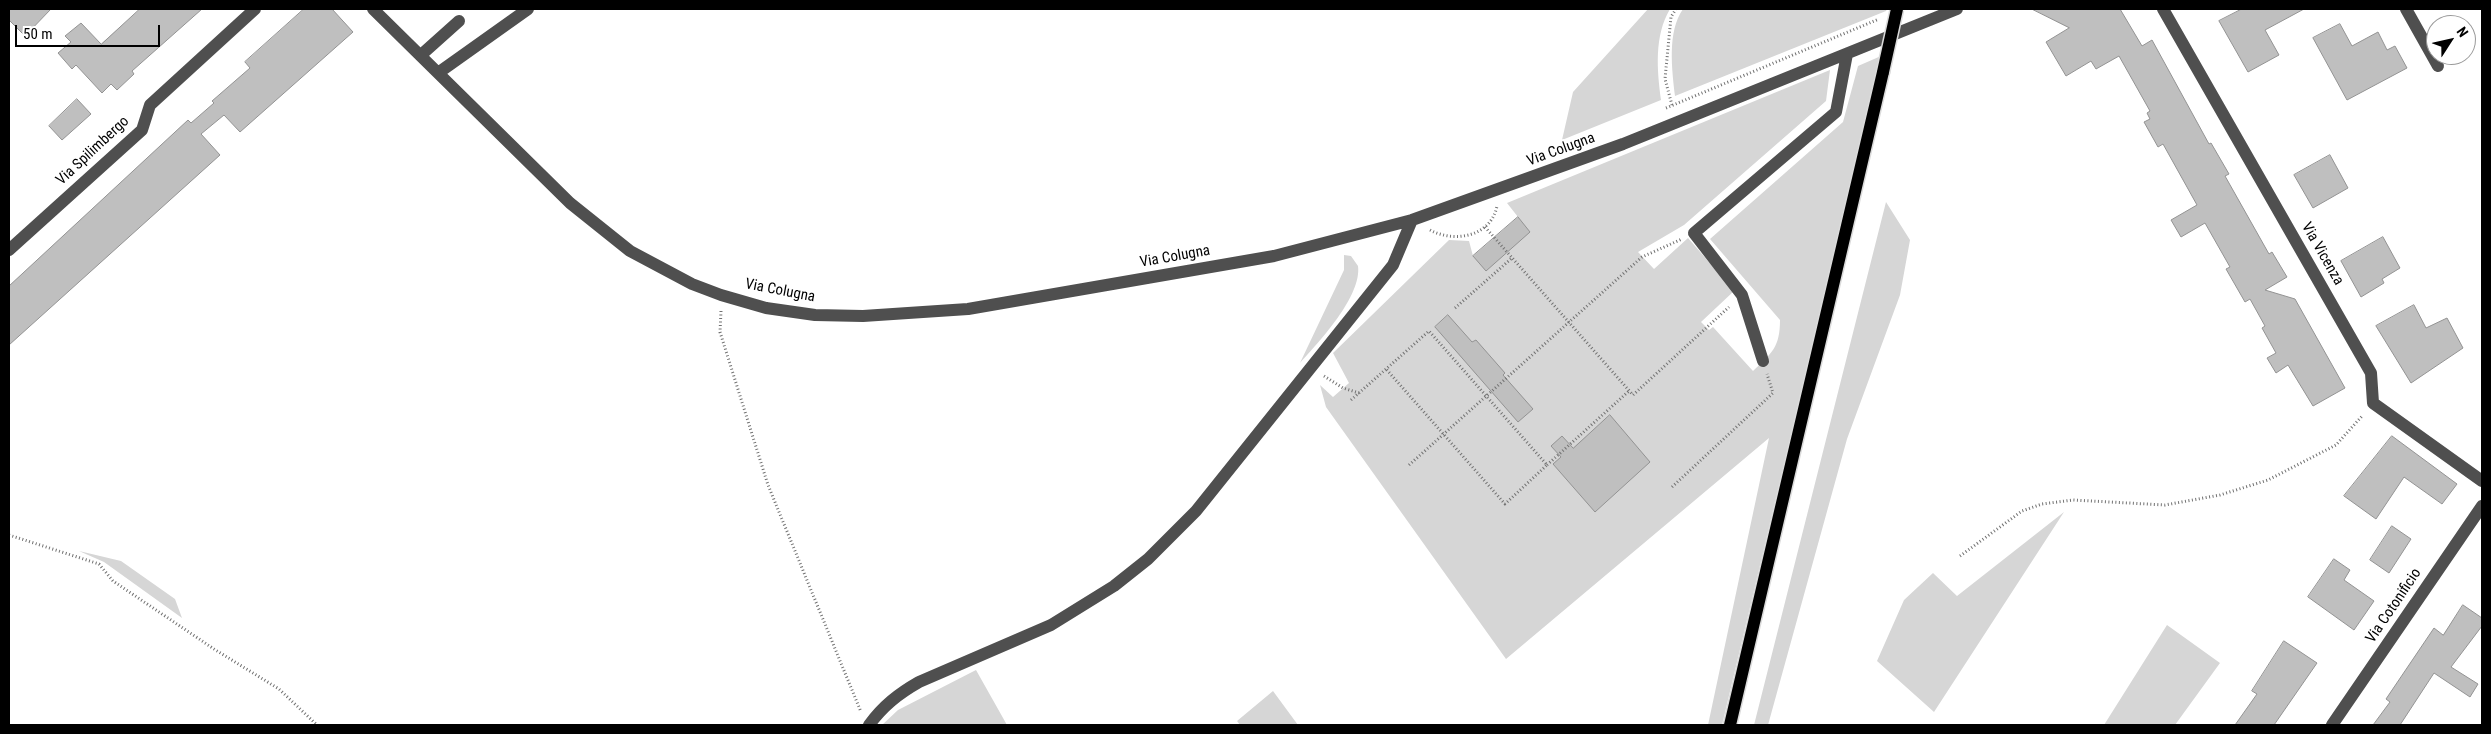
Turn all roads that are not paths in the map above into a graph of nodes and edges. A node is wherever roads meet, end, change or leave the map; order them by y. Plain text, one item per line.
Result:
1 (255, 9) edge
2 (373, 9) edge
3 (1898, 9) edge
4 (1957, 9) edge
5 (2164, 9) edge
6 (2406, 9) edge
7 (522, 10) edge
8 (459, 21) dead end
9 (1847, 54) junction
10 (421, 55) junction
11 (2438, 66) dead end
12 (438, 73) junction
13 (1412, 220) junction
14 (9, 250) edge
15 (1763, 361) road end
16 (2482, 481) edge
17 (2482, 506) edge
18 (866, 721) edge
19 (1730, 725) edge
20 (2332, 725) edge

1 - 14 street, Via Spilimbergo
2 - 10 street, Via Colugna
3 - 19 main road, bridge
4 - 9 street, Via Colugna
5 - 16 street, Via Vicenza
6 - 11 street
7 - 12 street
8 - 10 street
9 - 13 street, Via Colugna
9 - 15 street
10 - 12 street, Via Colugna
12 - 13 street, Via Colugna
13 - 18 street
17 - 20 street, Via Cotonificio

